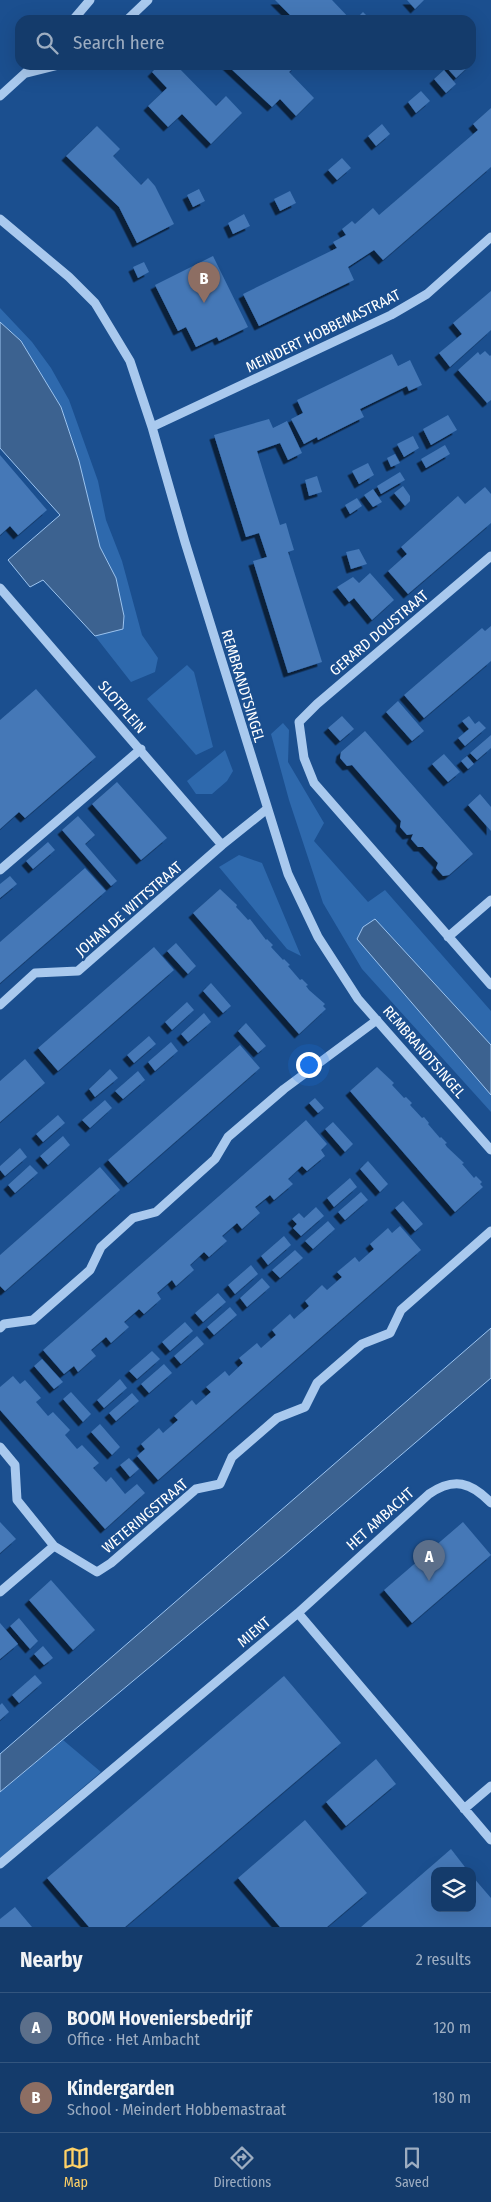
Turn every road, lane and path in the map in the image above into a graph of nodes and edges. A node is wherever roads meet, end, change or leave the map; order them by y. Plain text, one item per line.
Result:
1 (90, 0) edge
2 (148, 0) edge
3 (77, 15) edge
4 (132, 15) edge
5 (30, 70) edge
6 (41, 70) edge
7 (27, 74) junction
8 (0, 96) edge
9 (0, 219) edge
10 (491, 237) edge
11 (152, 426) junction
12 (491, 556) edge
13 (0, 588) edge
14 (141, 749) junction
15 (267, 809) junction
16 (222, 845) junction
17 (0, 870) edge
18 (491, 900) edge
19 (448, 937) junction
20 (491, 986) edge
21 (0, 1005) edge
22 (377, 1020) junction
23 (491, 1150) edge
24 (491, 1231) edge
25 (0, 1328) edge
26 (0, 1448) edge
27 (491, 1503) edge
28 (54, 1546) junction
29 (0, 1592) edge
30 (298, 1613) junction
31 (491, 1786) edge
32 (464, 1809) junction
33 (491, 1840) edge
34 (0, 1864) edge

1 - 3 street
2 - 4 street
5 - 7 street
6 - 7 street
7 - 8 street
9 - 11 street, REMBRANDTSINGEL
10 - 11 street, MEINDERT HOBBEMASTRAAT
11 - 15 street, REMBRANDTSINGEL
12 - 19 street, GERARD DOUSTRAAT
13 - 14 street, SLOTPLEIN
14 - 16 street
14 - 17 street, SLOTPLEIN
15 - 16 street, JOHAN DE WITTSTRAAT
15 - 22 street, REMBRANDTSINGEL
16 - 21 street, JOHAN DE WITTSTRAAT
18 - 19 street
19 - 20 street
22 - 23 street, REMBRANDTSINGEL
22 - 25 street
24 - 28 street, WETERINGSTRAAT
26 - 28 street
27 - 30 street, HET AMBACHT
28 - 29 street
30 - 32 street
30 - 34 street, MIENT
31 - 32 street
32 - 33 street

